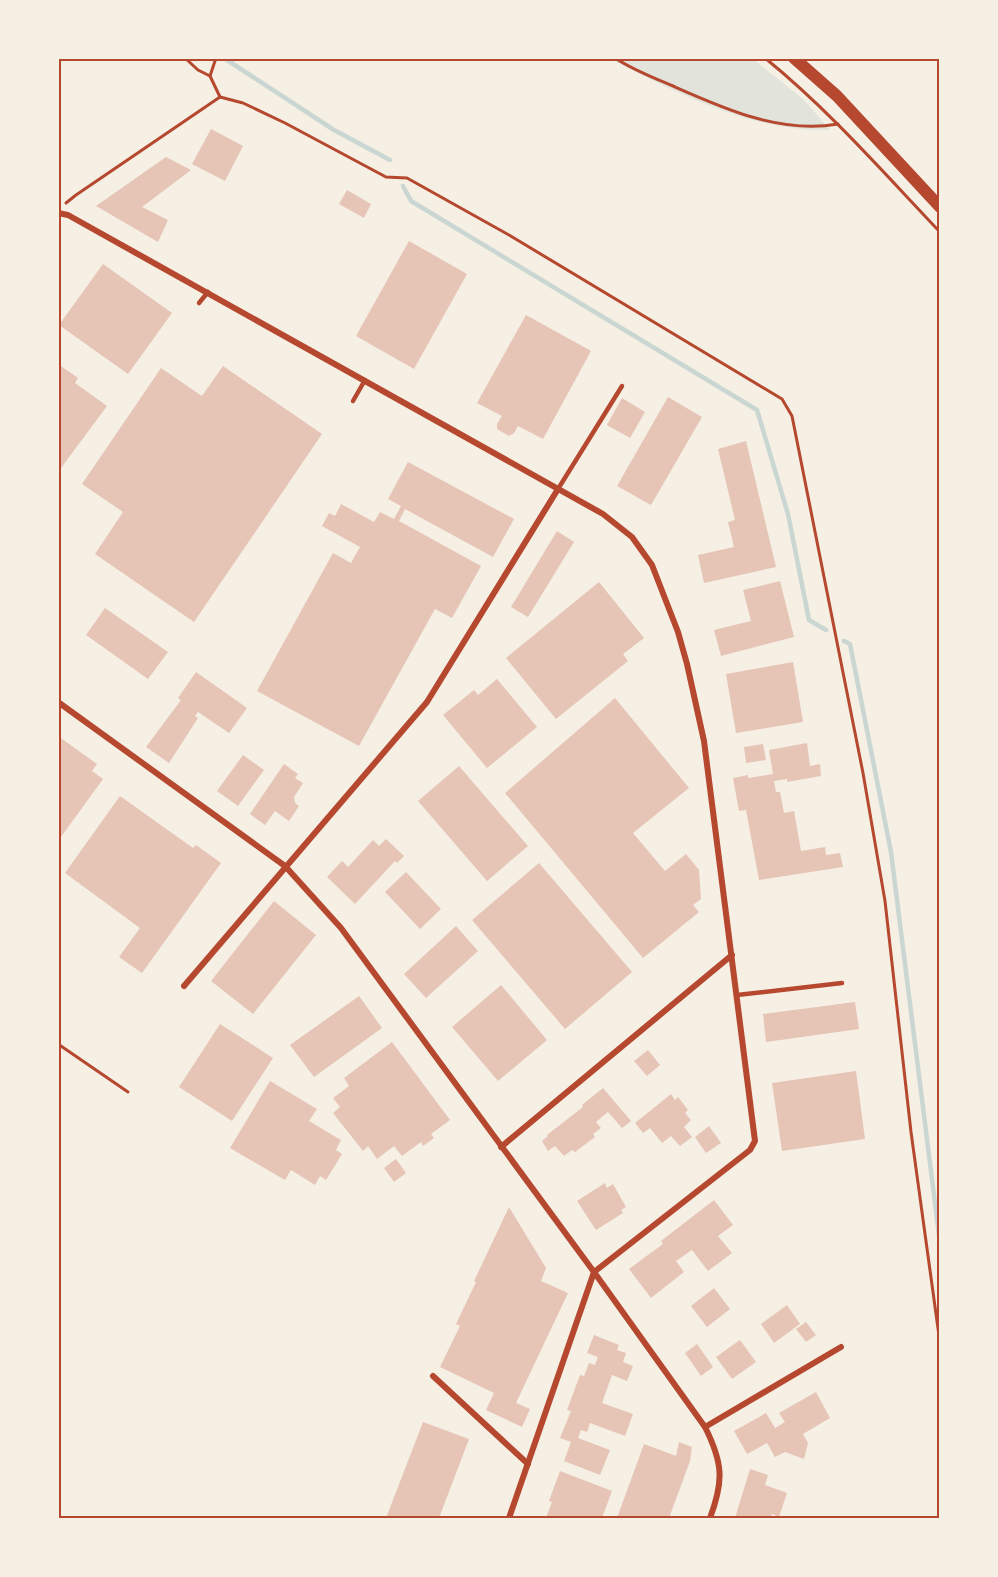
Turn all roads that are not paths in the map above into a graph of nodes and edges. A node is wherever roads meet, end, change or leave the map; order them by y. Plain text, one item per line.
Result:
1 (794, 58) edge
2 (939, 207) edge
3 (59, 212) edge
4 (208, 292) junction
5 (199, 303) dead end
6 (365, 380) junction
7 (622, 386) dead end
8 (353, 401) dead end
9 (558, 489) junction
10 (58, 702) edge
11 (285, 867) junction
12 (732, 955) junction
13 (842, 983) dead end
14 (184, 986) dead end
15 (737, 995) junction
16 (501, 1147) junction
17 (594, 1272) junction
18 (841, 1347) dead end
19 (433, 1376) dead end
20 (705, 1427) junction
21 (528, 1464) junction
22 (509, 1518) edge
23 (710, 1518) edge

1 - 2 main road
3 - 4 street
4 - 5 lane
4 - 6 street
6 - 8 lane
6 - 9 street
7 - 9 lane
9 - 11 street
9 - 12 street
10 - 11 street
11 - 14 street
11 - 16 street
12 - 15 street
12 - 16 street
13 - 15 lane
15 - 17 street
16 - 17 street
17 - 20 street
17 - 21 street
18 - 20 street
19 - 21 street
20 - 23 street
21 - 22 street

